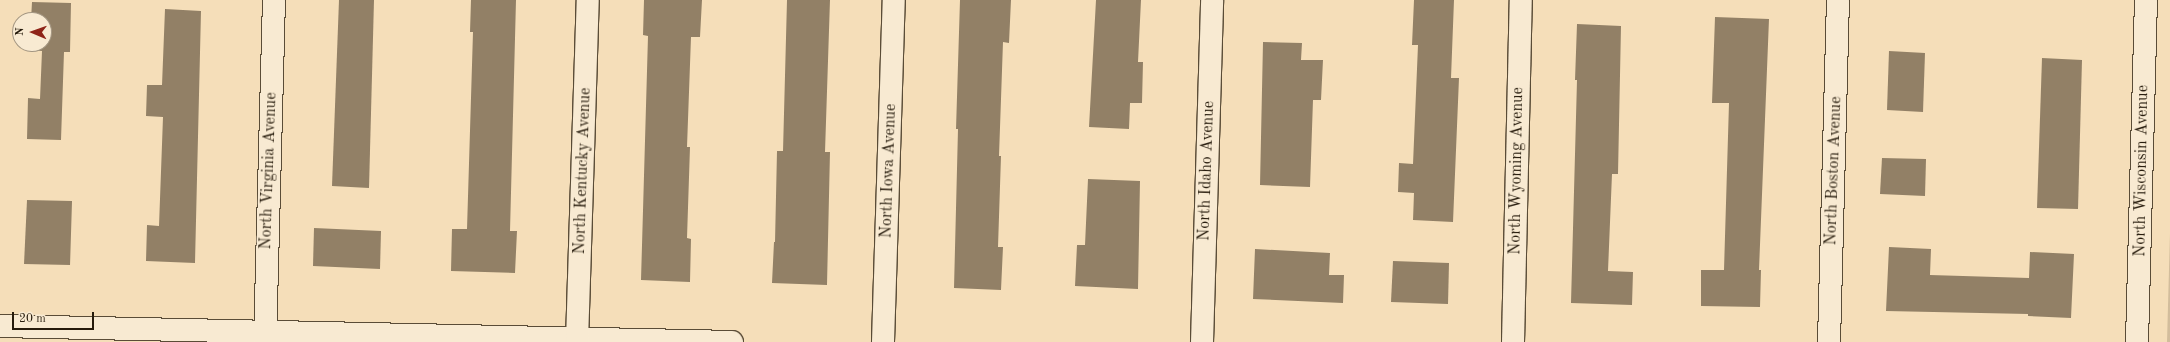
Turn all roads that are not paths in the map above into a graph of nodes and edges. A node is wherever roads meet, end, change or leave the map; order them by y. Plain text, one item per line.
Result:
1 (274, 0) edge
2 (588, 0) edge
3 (894, 0) edge
4 (1212, 0) edge
5 (1522, 0) edge
6 (1838, 0) edge
7 (2146, 0) edge
8 (0, 326) edge
9 (265, 336) edge
10 (577, 340) edge
11 (732, 342) edge
12 (883, 342) edge
13 (1202, 342) edge
14 (1513, 342) edge
15 (1829, 342) edge
16 (2137, 342) edge

1 - 9 street, North Virginia Avenue
2 - 10 street, North Kentucky Avenue
3 - 12 street, North Iowa Avenue
4 - 13 street, North Idaho Avenue
5 - 14 street, North Wyoming Avenue
6 - 15 street, North Boston Avenue
7 - 16 street, North Wisconsin Avenue
8 - 9 street
9 - 10 street
10 - 11 street

